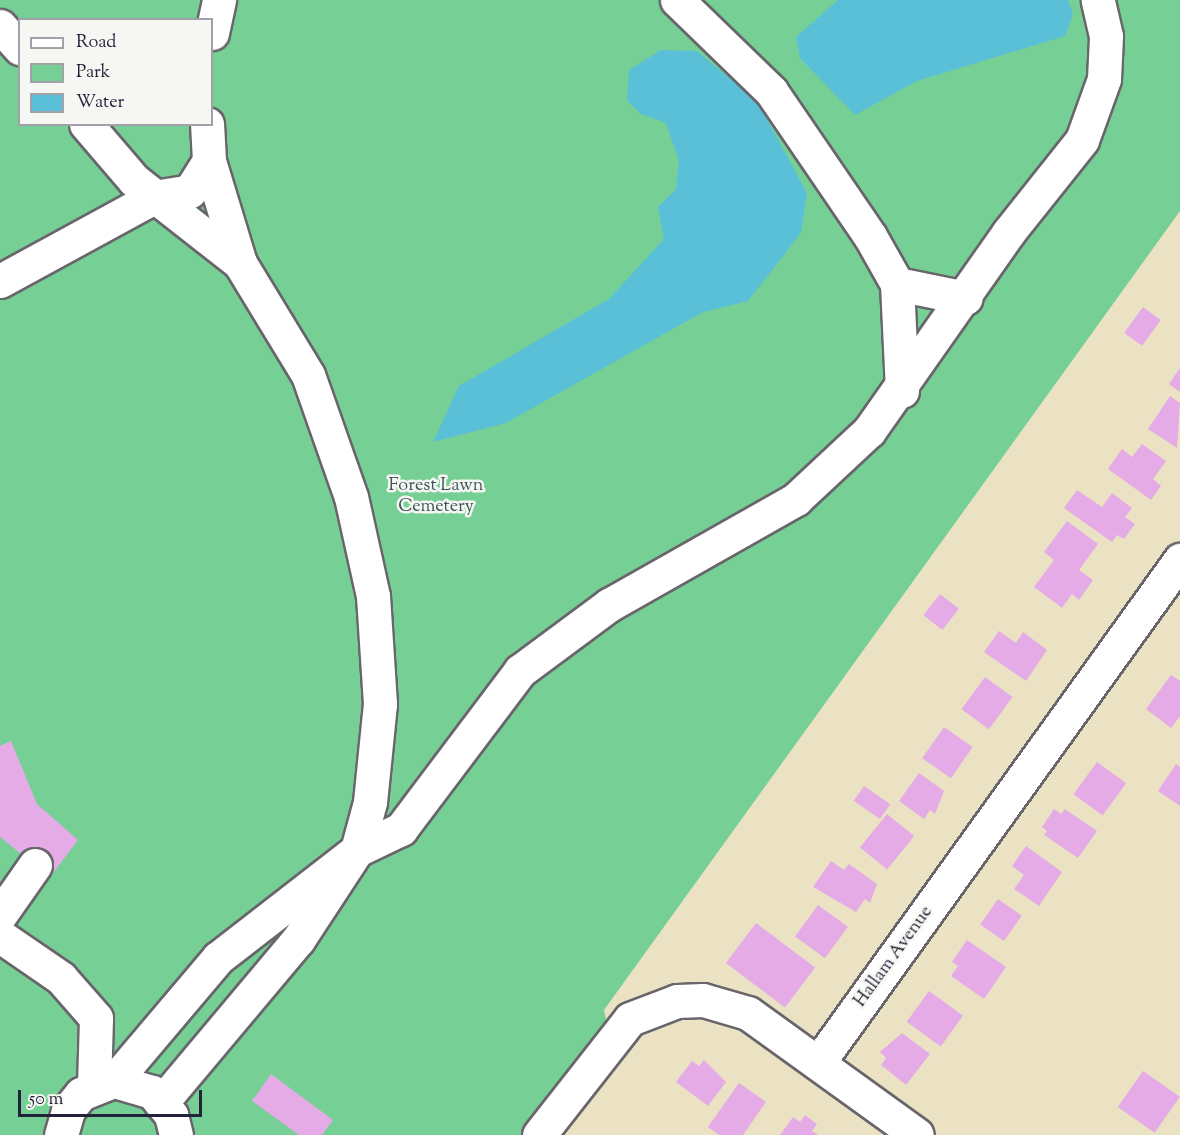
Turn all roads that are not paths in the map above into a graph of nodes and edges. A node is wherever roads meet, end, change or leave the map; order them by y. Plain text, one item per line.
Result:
1 (219, 0) edge
2 (677, 0) edge
3 (1098, 0) edge
4 (0, 26) edge
5 (213, 28) edge
6 (18, 46) edge
7 (88, 126) edge
8 (207, 126) edge
9 (209, 161) junction
10 (154, 197) junction
11 (240, 263) junction
12 (0, 281) edge
13 (897, 284) junction
14 (966, 298) junction
15 (902, 392) junction
16 (1180, 560) edge
17 (357, 850) junction
18 (35, 865) dead end
19 (0, 915) edge
20 (0, 936) edge
21 (818, 1063) junction
22 (104, 1084) junction
23 (161, 1103) junction
24 (61, 1135) edge
25 (176, 1135) edge
26 (539, 1135) edge
27 (917, 1135) edge

1 - 5 street
2 - 13 street
3 - 14 street
4 - 6 street
7 - 10 street
8 - 9 street
9 - 10 street
9 - 11 street
10 - 11 street
10 - 12 street
11 - 17 street
13 - 14 street
13 - 15 street
14 - 15 street
15 - 17 street
16 - 21 street, Hallam Avenue
17 - 22 street
17 - 23 street
18 - 19 street
20 - 22 street
21 - 26 street
21 - 27 street
22 - 23 street
22 - 24 street
23 - 25 street

